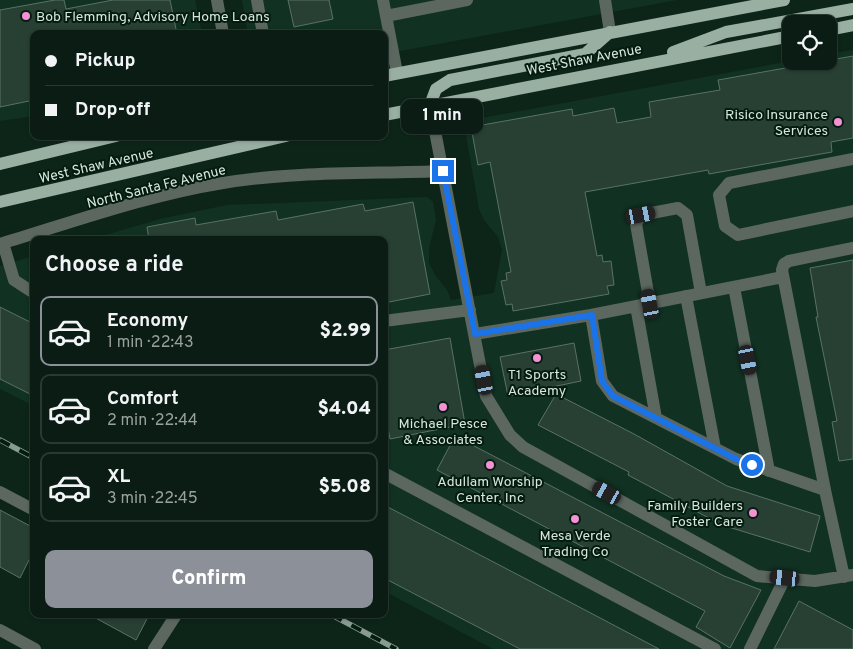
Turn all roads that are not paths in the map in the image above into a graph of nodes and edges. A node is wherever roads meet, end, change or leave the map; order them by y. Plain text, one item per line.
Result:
1 (217, 0) edge
2 (257, 0) edge
3 (383, 0) edge
4 (467, 0) edge
5 (605, 0) edge
6 (784, 0) edge
7 (741, 4) edge
8 (853, 9) edge
9 (386, 16) junction
10 (853, 25) edge
11 (837, 28) edge
12 (222, 30) edge
13 (262, 30) edge
14 (610, 32) junction
15 (782, 38) edge
16 (645, 63) junction
17 (397, 73) junction
18 (388, 75) edge
19 (430, 104) junction
20 (388, 114) edge
21 (99, 140) edge
22 (244, 141) edge
23 (853, 159) edge
24 (0, 164) edge
25 (443, 171) junction
26 (0, 202) edge
27 (853, 211) edge
28 (1, 244) edge
29 (853, 248) edge
30 (783, 277) junction
31 (734, 287) junction
32 (30, 290) edge
33 (701, 293) junction
34 (686, 296) junction
35 (650, 304) junction
36 (636, 306) junction
37 (470, 310) junction
38 (592, 315) junction
39 (388, 320) edge
40 (475, 334) junction
41 (656, 418) junction
42 (715, 448) junction
43 (768, 470) junction
44 (388, 475) edge
45 (824, 490) junction
46 (0, 492) edge
47 (30, 508) edge
48 (849, 576) edge
49 (785, 578) junction
50 (174, 618) edge
51 (0, 630) edge
52 (35, 649) edge
53 (154, 649) edge
54 (715, 649) edge
55 (750, 649) edge

1 - 12 street
2 - 13 street
3 - 9 street
4 - 9 street
5 - 14 street
6 - 7 main road, West Shaw Avenue
7 - 14 main road, West Shaw Avenue
8 - 16 main road
9 - 17 street
10 - 11 main road
14 - 17 main road, West Shaw Avenue
14 - 19 main road
15 - 16 main road, West Shaw Avenue
16 - 19 main road, West Shaw Avenue
17 - 18 main road, West Shaw Avenue
19 - 20 main road, West Shaw Avenue
19 - 25 street
21 - 24 main road, West Shaw Avenue
22 - 26 main road, West Shaw Avenue
23 - 27 street
25 - 28 street, North Santa Fe Avenue
25 - 37 street
28 - 32 street
29 - 30 street
30 - 31 street
30 - 45 street
31 - 33 street
31 - 43 street
33 - 34 street
33 - 35 street
34 - 35 street
34 - 42 street
35 - 36 street
36 - 38 street
36 - 41 street
37 - 39 street
37 - 40 street
38 - 40 street
38 - 41 street
40 - 49 street
41 - 42 street
42 - 43 street
43 - 45 street
44 - 54 street
45 - 48 street
46 - 47 street
48 - 49 street
49 - 55 street
50 - 53 street
51 - 52 street

